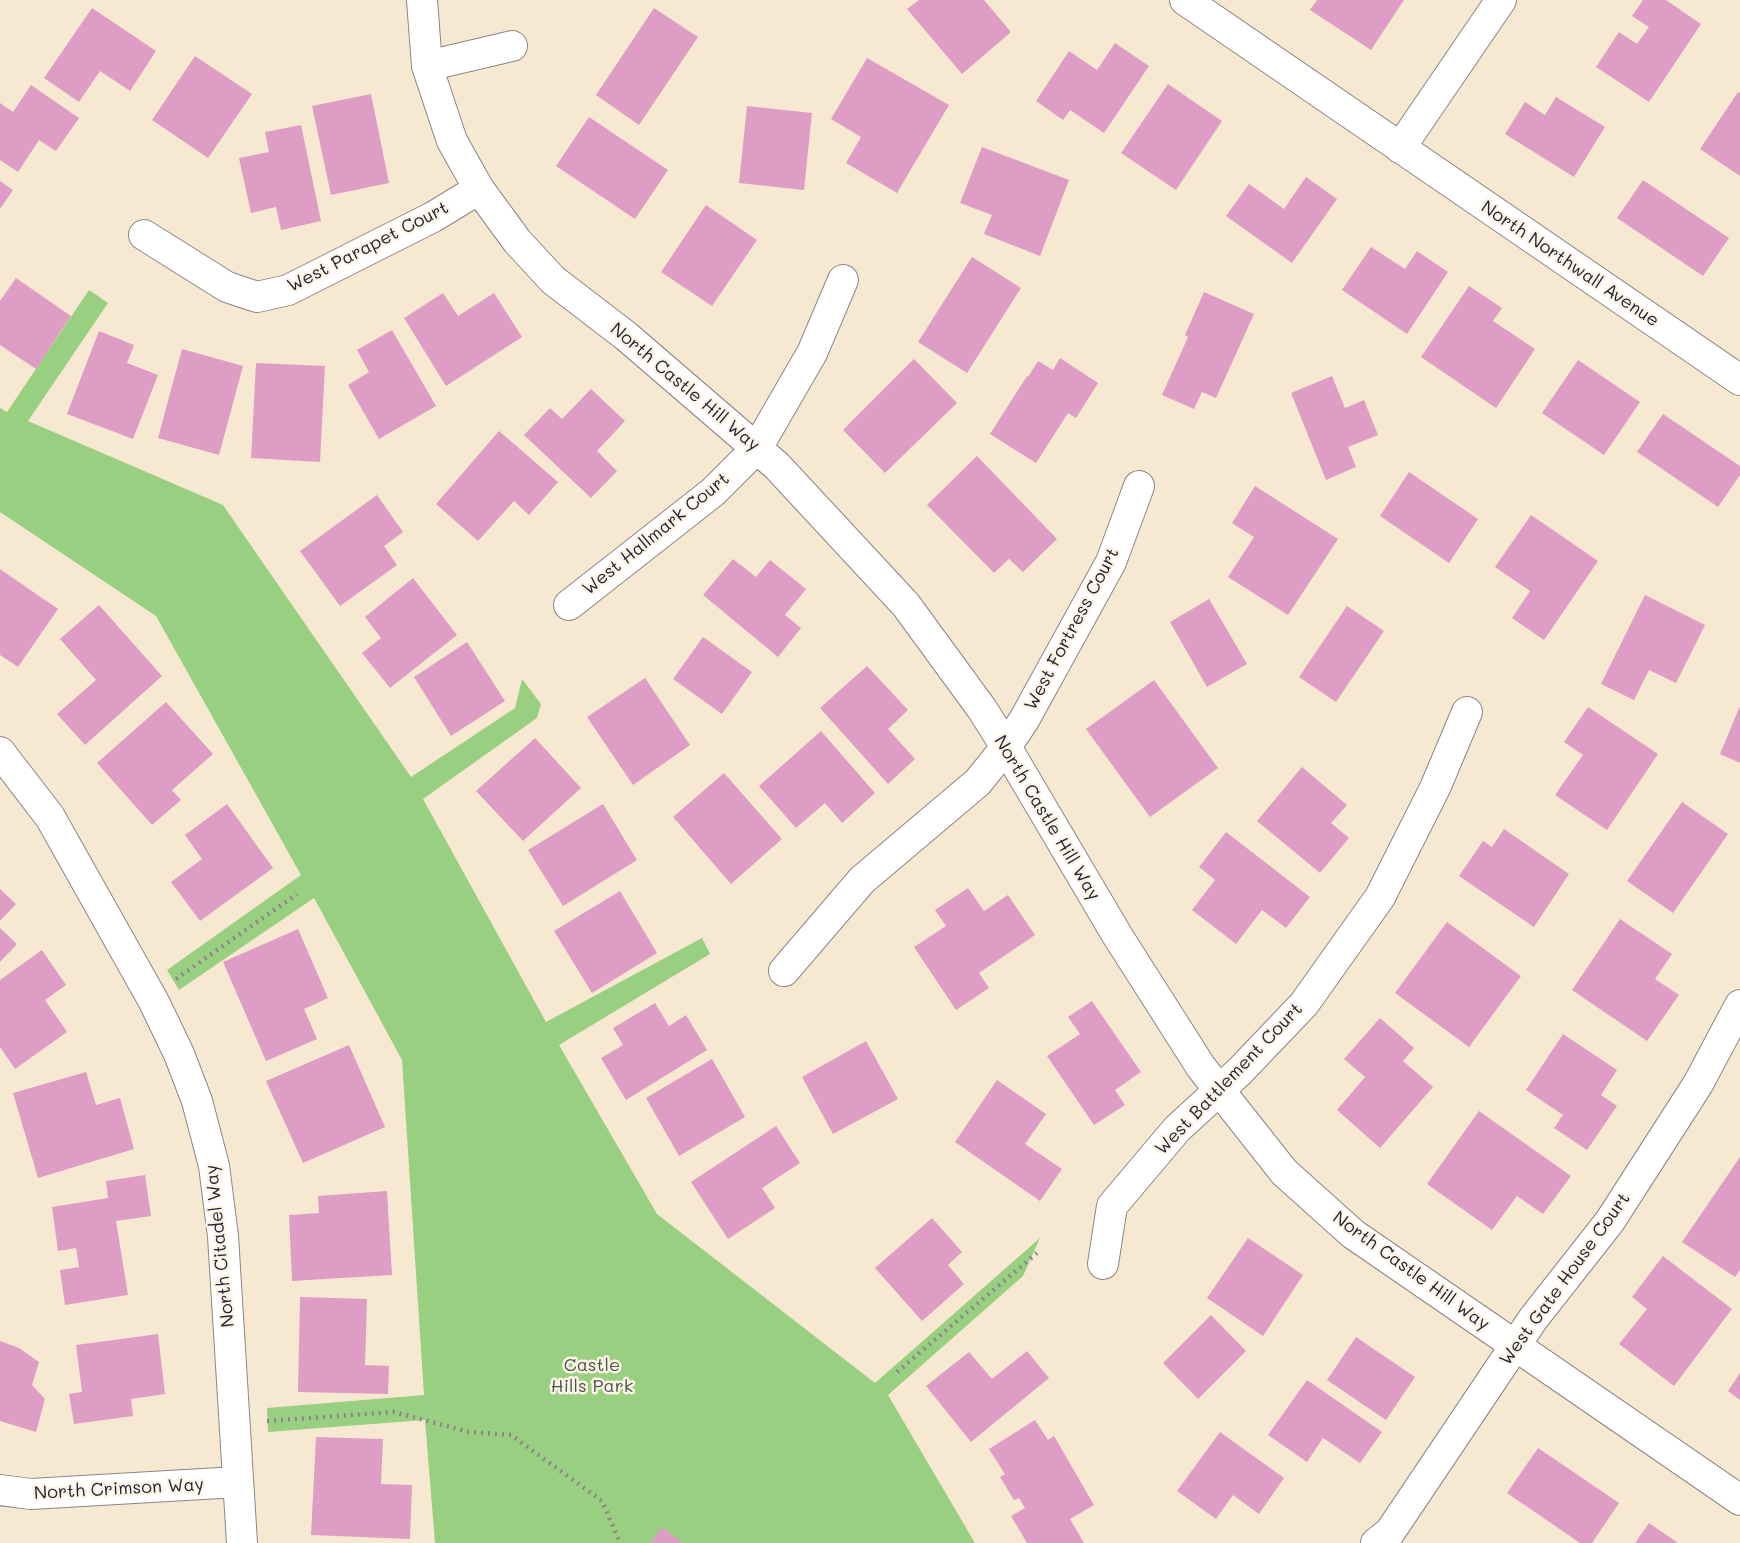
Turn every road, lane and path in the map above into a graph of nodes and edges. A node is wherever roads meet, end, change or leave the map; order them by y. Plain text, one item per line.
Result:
1 (422, 0) edge
2 (1185, 0) edge
3 (1501, 0) edge
4 (512, 46) dead end
5 (427, 66) junction
6 (1400, 148) junction
7 (480, 189) junction
8 (145, 235) dead end
9 (843, 279) dead end
10 (1736, 370) edge
11 (757, 448) junction
12 (1139, 486) dead end
13 (569, 605) dead end
14 (1467, 712) dead end
15 (1006, 747) junction
16 (0, 752) edge
17 (297, 894) dead end
18 (784, 971) dead end
19 (170, 984) dead end
20 (1740, 1005) edge
21 (1219, 1091) junction
22 (1037, 1253) dead end
23 (1103, 1264) dead end
24 (1515, 1346) junction
25 (897, 1372) dead end
26 (259, 1421) dead end
27 (237, 1482) junction
28 (0, 1490) edge
29 (1740, 1500) edge
30 (242, 1543) edge
31 (620, 1543) edge
32 (1376, 1543) edge

1 - 5 street, North Castle Hill Way
2 - 6 street, North Northwall Avenue
3 - 6 street
4 - 5 street
5 - 7 street, North Castle Hill Way
6 - 10 street, North Northwall Avenue
7 - 8 street, West Parapet Court
7 - 11 street, North Castle Hill Way
9 - 11 street, West Hallmark Court
11 - 13 street, West Hallmark Court
11 - 15 street, North Castle Hill Way
12 - 15 street, West Fortress Court
14 - 21 street, West Battlement Court
15 - 18 street, West Fortress Court
15 - 21 street, North Castle Hill Way
16 - 27 street, North Citadel Way
17 - 19 path
20 - 24 street, West Gate House Court
21 - 23 street, West Battlement Court
21 - 24 street, North Castle Hill Way
22 - 25 path
24 - 29 street, North Castle Hill Way
24 - 32 street, West Gate House Court
26 - 31 path
27 - 28 street, North Crimson Way
27 - 30 street, North Citadel Way

